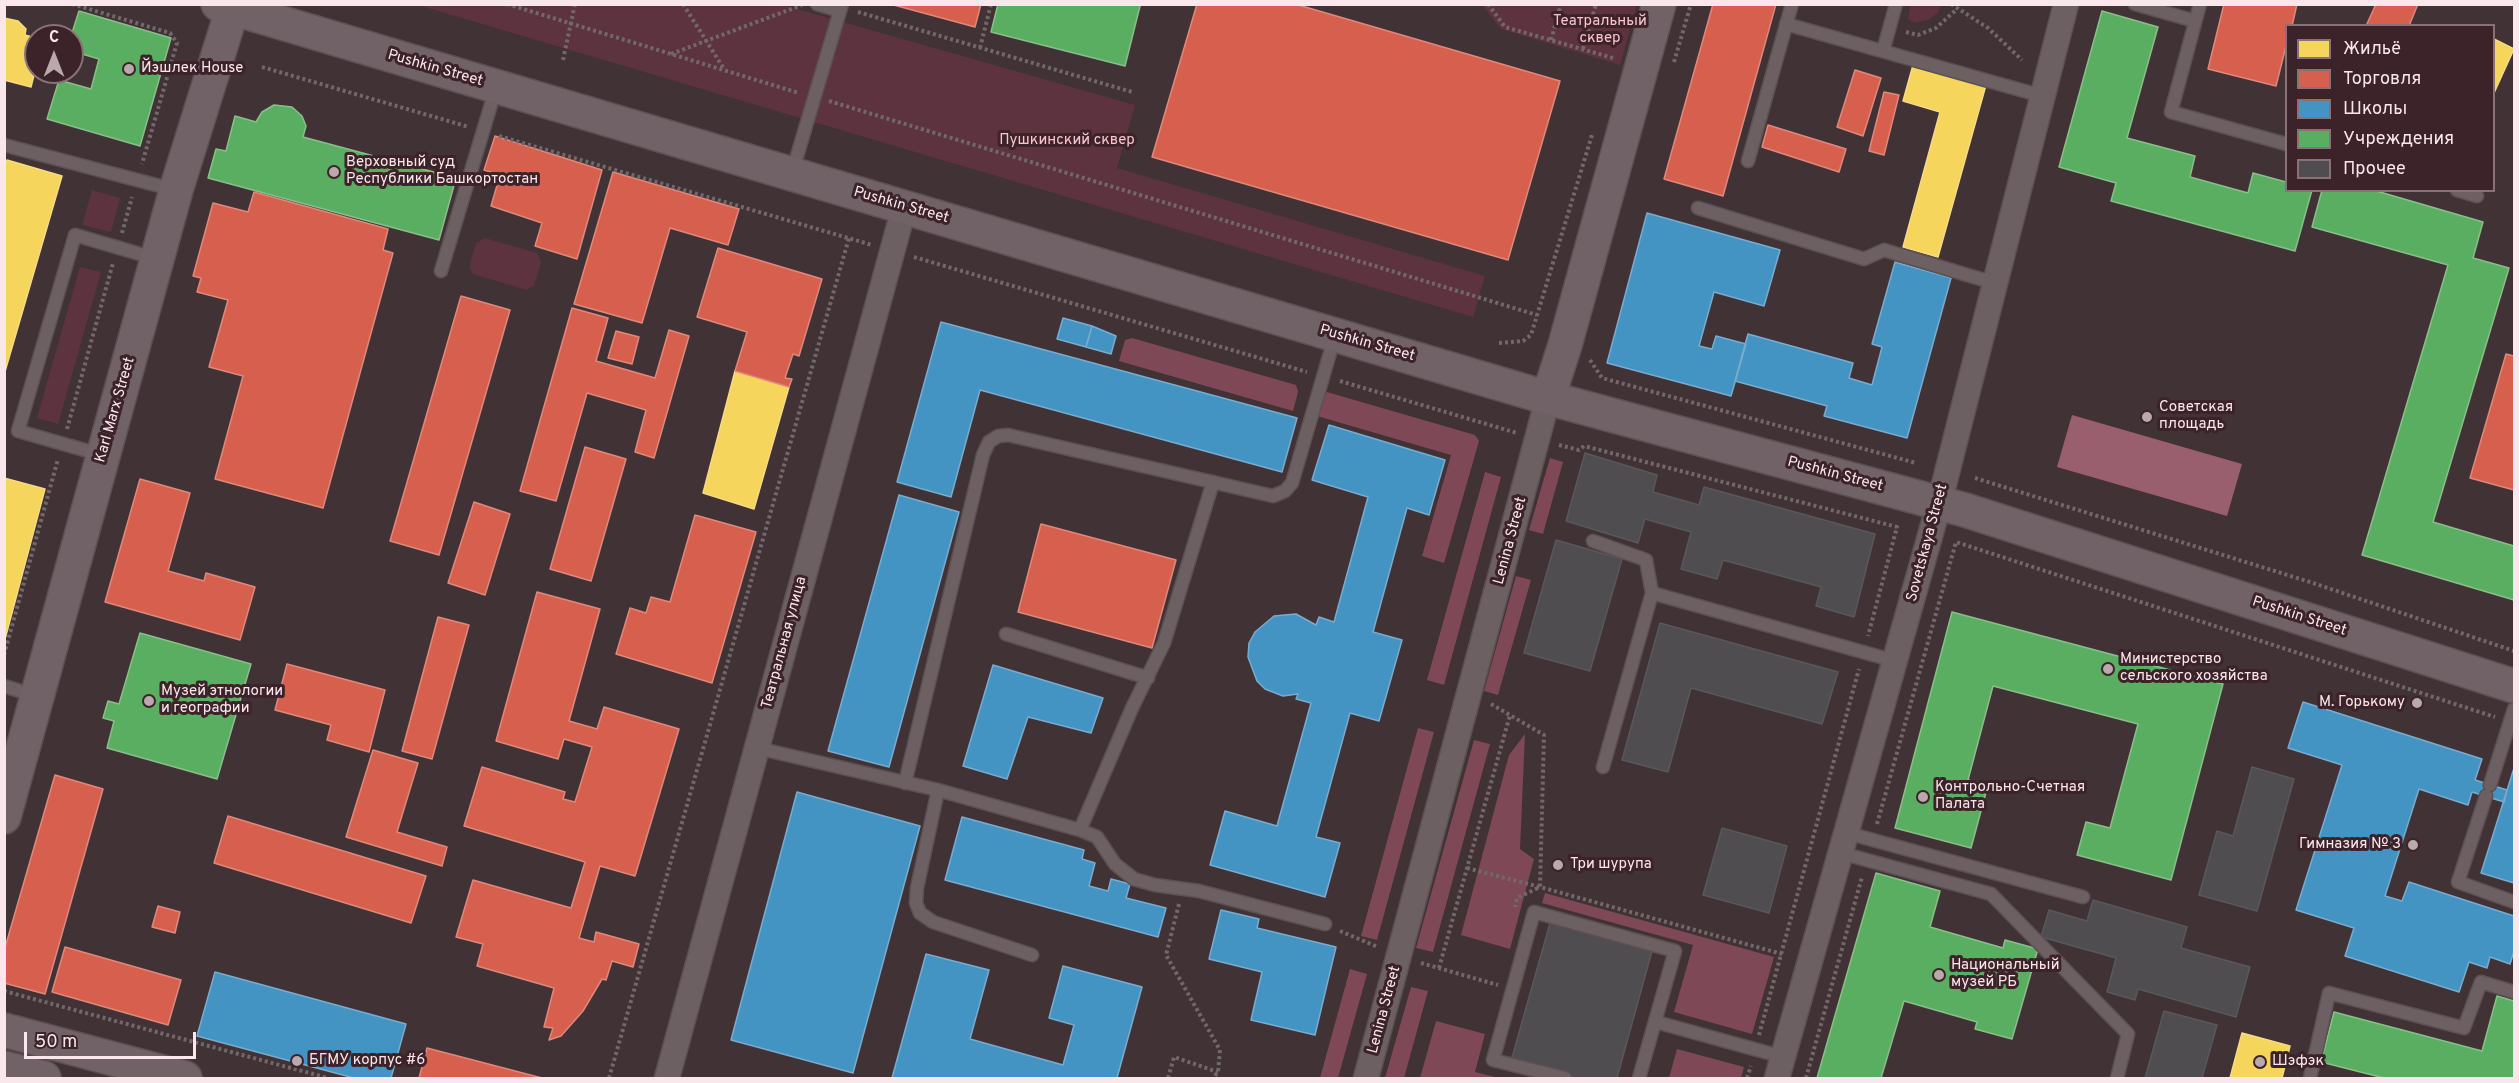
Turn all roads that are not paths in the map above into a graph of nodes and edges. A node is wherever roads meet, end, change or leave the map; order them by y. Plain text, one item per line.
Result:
1 (817, 4) edge
2 (1659, 4) edge
3 (1792, 4) edge
4 (1896, 4) edge
5 (2066, 4) edge
6 (2135, 4) edge
7 (2200, 4) edge
8 (228, 6) edge
9 (841, 8) edge
10 (2195, 21) junction
11 (1786, 24) junction
12 (1883, 51) junction
13 (497, 87) junction
14 (2042, 96) junction
15 (2285, 144) edge
16 (4, 145) edge
17 (1748, 161) dead end
18 (792, 174) junction
19 (176, 190) junction
20 (2464, 192) edge
21 (2477, 196) dead end
22 (904, 208) junction
23 (1698, 208) dead end
24 (158, 259) junction
25 (441, 271) dead end
26 (1994, 283) junction
27 (1335, 335) junction
28 (1548, 398) junction
29 (103, 455) junction
30 (1213, 482) junction
31 (1939, 504) junction
32 (1593, 541) dead end
33 (1652, 593) junction
34 (1006, 634) dead end
35 (1895, 661) junction
36 (1148, 678) junction
37 (4, 686) edge
38 (2514, 686) edge
39 (37, 697) junction
40 (2514, 709) edge
41 (757, 748) junction
42 (1603, 767) dead end
43 (906, 783) junction
44 (938, 790) junction
45 (4, 817) edge
46 (1080, 830) junction
47 (1844, 843) junction
48 (2083, 897) dead end
49 (2514, 902) edge
50 (1325, 924) road end
51 (1032, 956) dead end
52 (2514, 992) edge
53 (1656, 1022) junction
54 (4, 1030) edge
55 (4, 1068) edge
56 (1780, 1068) edge
57 (44, 1078) edge
58 (185, 1078) edge
59 (667, 1078) edge
60 (1366, 1078) edge
61 (1565, 1078) edge
62 (1639, 1078) edge
63 (2117, 1078) edge
64 (2310, 1078) edge

1 - 9 lane
2 - 28 main road, Lenina Street
3 - 11 lane
4 - 12 lane
5 - 14 street, Sovetskaya Street
6 - 10 lane
7 - 10 lane
8 - 13 main road, Pushkin Street
8 - 19 main road, Karl Marx Street
9 - 18 lane
10 - 15 lane
11 - 12 lane
11 - 17 lane
12 - 14 lane
13 - 18 main road, Pushkin Street
13 - 25 lane
14 - 26 street, Sovetskaya Street
16 - 19 lane
18 - 22 main road, Pushkin Street
19 - 24 main road, Karl Marx Street
20 - 21 lane
22 - 27 main road, Pushkin Street
22 - 41 street, Театральная улица
23 - 26 lane
24 - 29 main road, Karl Marx Street
24 - 29 lane
26 - 31 street, Sovetskaya Street
27 - 28 main road, Pushkin Street
27 - 30 lane
28 - 31 main road, Pushkin Street
28 - 60 street, Lenina Street
29 - 39 main road, Karl Marx Street
30 - 36 lane
30 - 43 lane
31 - 35 street, Sovetskaya Street
31 - 38 main road, Pushkin Street
32 - 33 lane
33 - 35 lane
33 - 42 lane
34 - 36 lane
35 - 47 street, Sovetskaya Street
36 - 46 lane
37 - 39 lane
39 - 45 main road, Karl Marx Street
40 - 49 lane
41 - 43 lane
41 - 59 street, Театральная улица
43 - 44 lane
44 - 46 lane
44 - 51 lane
46 - 50 lane
47 - 48 lane
47 - 56 street, Sovetskaya Street
47 - 63 lane
52 - 64 lane
53 - 56 lane
53 - 61 lane
53 - 62 lane
54 - 58 main road
55 - 57 main road

